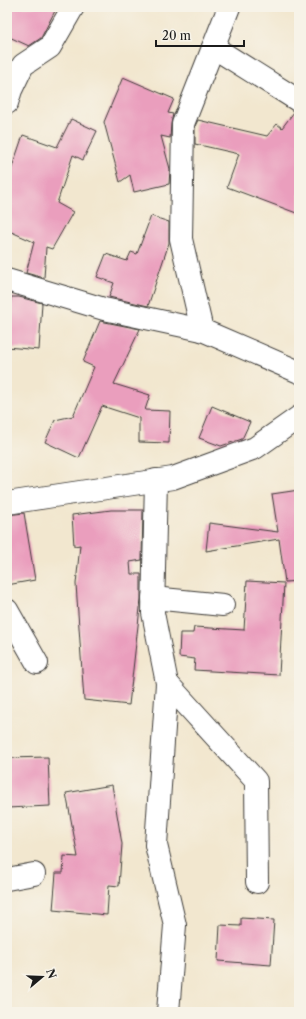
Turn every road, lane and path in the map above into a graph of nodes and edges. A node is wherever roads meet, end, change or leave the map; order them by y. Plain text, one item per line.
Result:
1 (73, 7) edge
2 (228, 7) edge
3 (213, 47) junction
4 (299, 101) edge
5 (7, 103) edge
6 (7, 280) edge
7 (202, 330) junction
8 (299, 372) edge
9 (299, 417) edge
10 (156, 480) junction
11 (7, 503) edge
12 (154, 598) junction
13 (223, 605) dead end
14 (7, 610) edge
15 (37, 663) dead end
16 (167, 683) junction
17 (34, 874) dead end
18 (7, 879) edge
19 (257, 882) dead end
20 (168, 1012) edge

1 - 5 street
2 - 3 street
3 - 4 street
3 - 7 street
6 - 7 street
7 - 8 street
9 - 10 street
10 - 11 street
10 - 12 street
12 - 13 street
12 - 16 street
14 - 15 street
16 - 19 street
16 - 20 street
17 - 18 street

